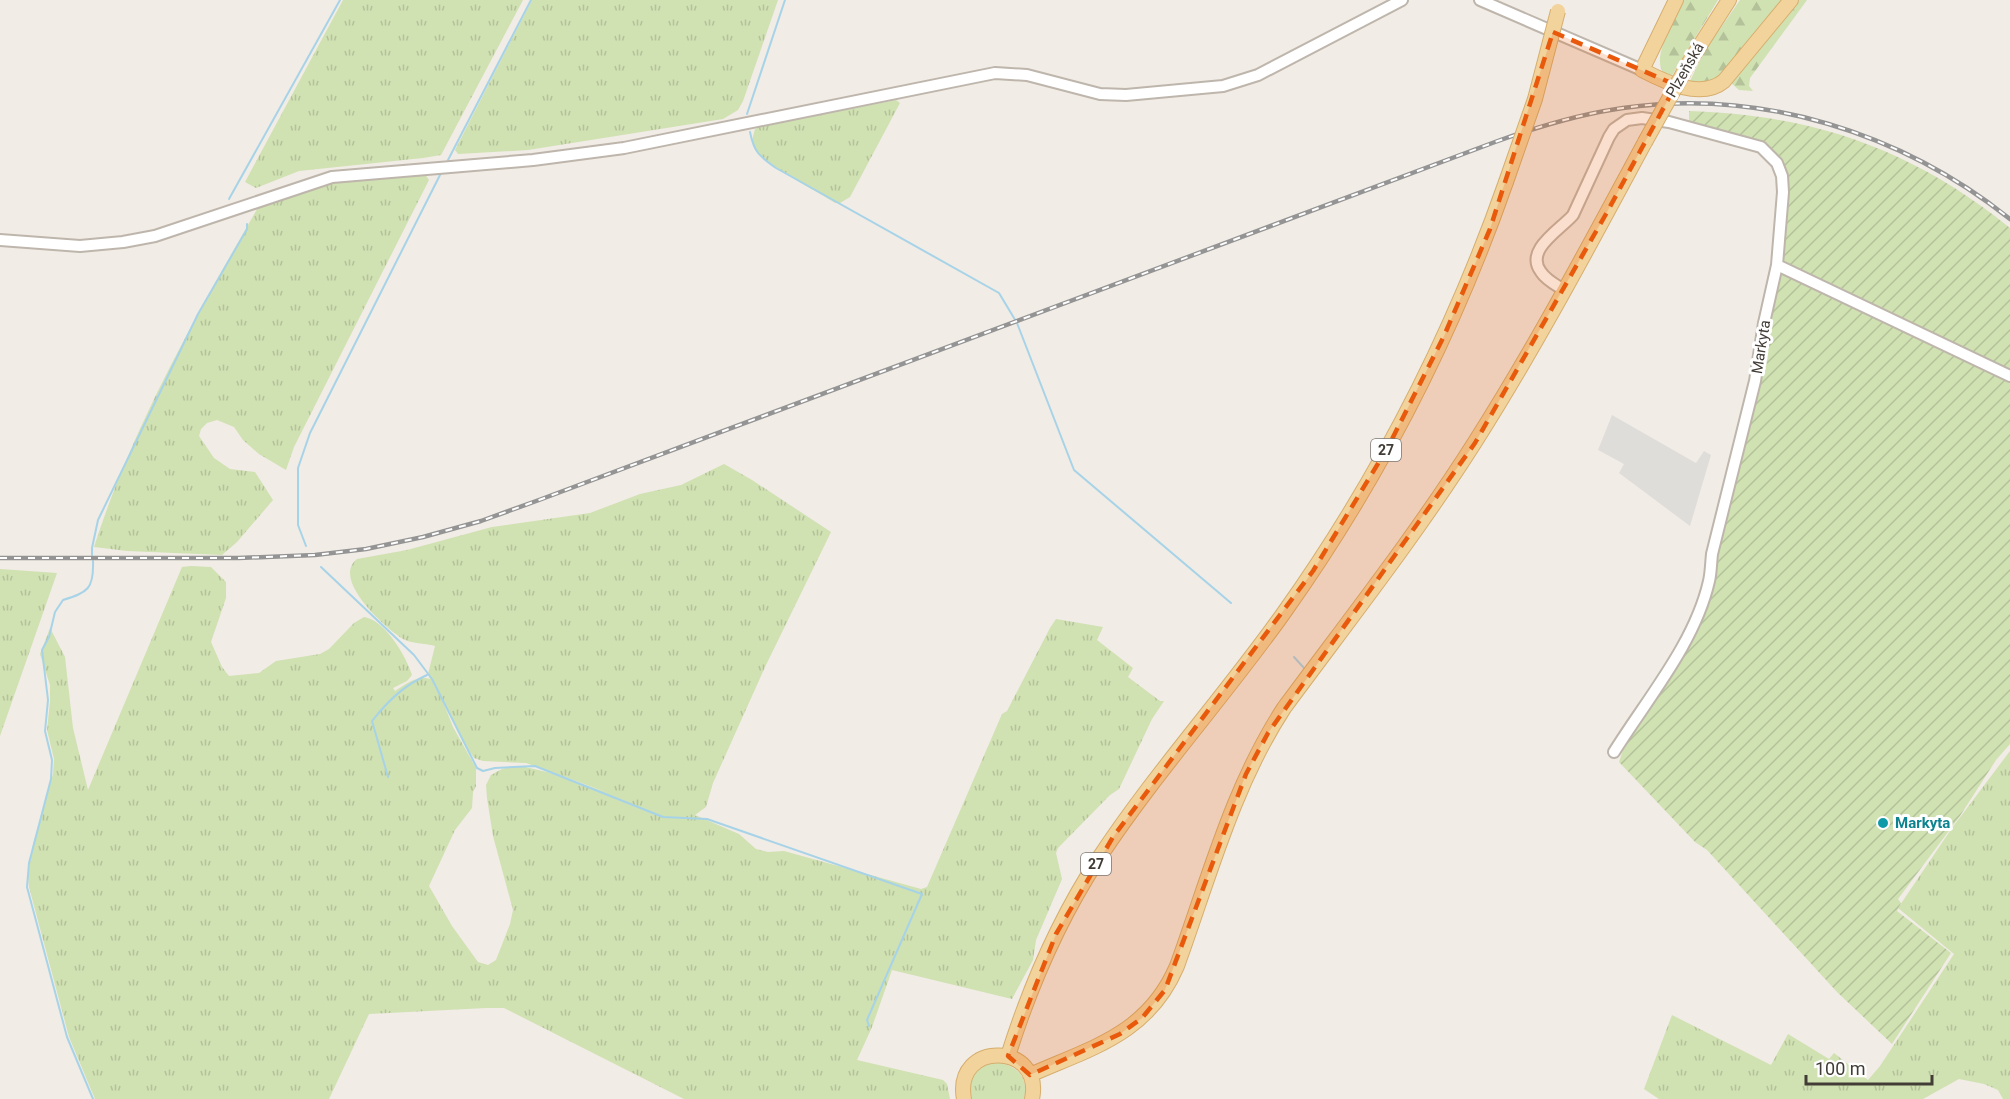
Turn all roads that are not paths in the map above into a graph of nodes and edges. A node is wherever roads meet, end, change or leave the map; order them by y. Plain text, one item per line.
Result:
1 (1402, 0) edge
2 (1480, 0) edge
3 (1676, 0) edge
4 (1729, 0) edge
5 (1791, 0) edge
6 (1560, 6) edge
7 (1642, 70) junction
8 (0, 240) edge
9 (1777, 266) junction
10 (1564, 290) junction
11 (2010, 376) edge
12 (1614, 752) dead end
13 (1008, 1056) junction
14 (1030, 1075) junction
15 (964, 1099) edge
16 (1032, 1099) edge

1 - 8 street
2 - 7 street
3 - 7 main road
4 - 10 main road, Plzeňská, bridge
5 - 7 main road
6 - 13 main road, 27, bridge
9 - 10 street, Markyta
9 - 11 street
9 - 12 street, Markyta
10 - 14 main road, Plzeňská
13 - 14 main road
13 - 15 main road
14 - 16 main road

